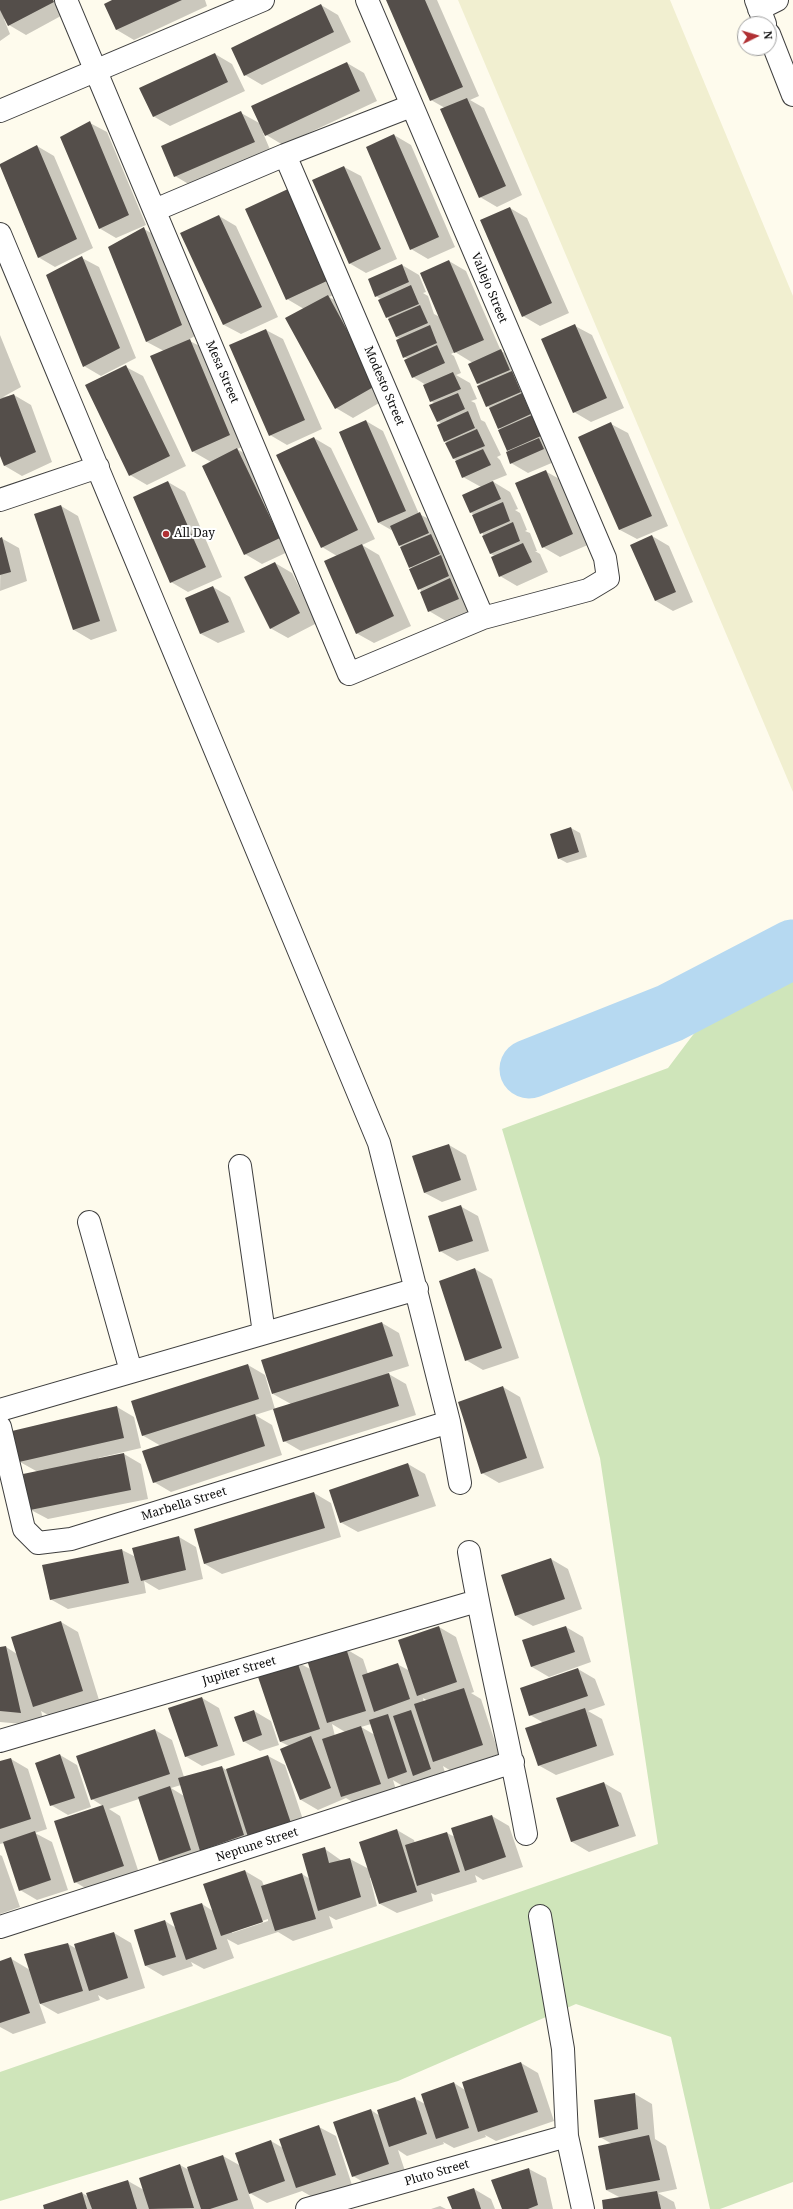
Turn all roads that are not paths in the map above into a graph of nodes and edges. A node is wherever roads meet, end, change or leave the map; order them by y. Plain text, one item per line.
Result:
1 (66, 0) edge
2 (262, 0) edge
3 (367, 0) edge
4 (777, 54) edge
5 (95, 69) junction
6 (793, 95) edge
7 (411, 106) junction
8 (0, 111) edge
9 (285, 155) junction
10 (155, 210) junction
11 (0, 234) edge
12 (7, 272) edge
13 (98, 467) junction
14 (0, 500) edge
15 (483, 618) junction
16 (240, 1166) dead end
17 (89, 1222) dead end
18 (417, 1289) junction
19 (264, 1333) junction
20 (131, 1371) junction
21 (0, 1410) edge
22 (449, 1422) junction
23 (0, 1427) edge
24 (460, 1483) dead end
25 (469, 1552) dead end
26 (477, 1602) junction
27 (0, 1741) edge
28 (513, 1762) junction
29 (526, 1834) dead end
30 (540, 1916) dead end
31 (0, 1927) edge
32 (567, 2136) junction
33 (307, 2209) edge
34 (583, 2209) edge

1 - 5 street, Mesa Street
2 - 5 street
3 - 7 street, Vallejo Street
4 - 6 street
5 - 8 street
5 - 10 street, Mesa Street
7 - 9 street
7 - 15 street, Vallejo Street
9 - 10 street
9 - 15 street, Modesto Street
10 - 15 street, Mesa Street
11 - 12 street
12 - 13 street
13 - 14 street
13 - 18 street
16 - 19 street
17 - 20 street
18 - 19 street
18 - 22 street
19 - 20 street
20 - 21 street
22 - 23 street, Marbella Street
22 - 24 street
25 - 26 street
26 - 27 street, Jupiter Street
26 - 28 street
28 - 29 street
28 - 31 street, Neptune Street
30 - 32 street
32 - 33 street, Pluto Street
32 - 34 street

